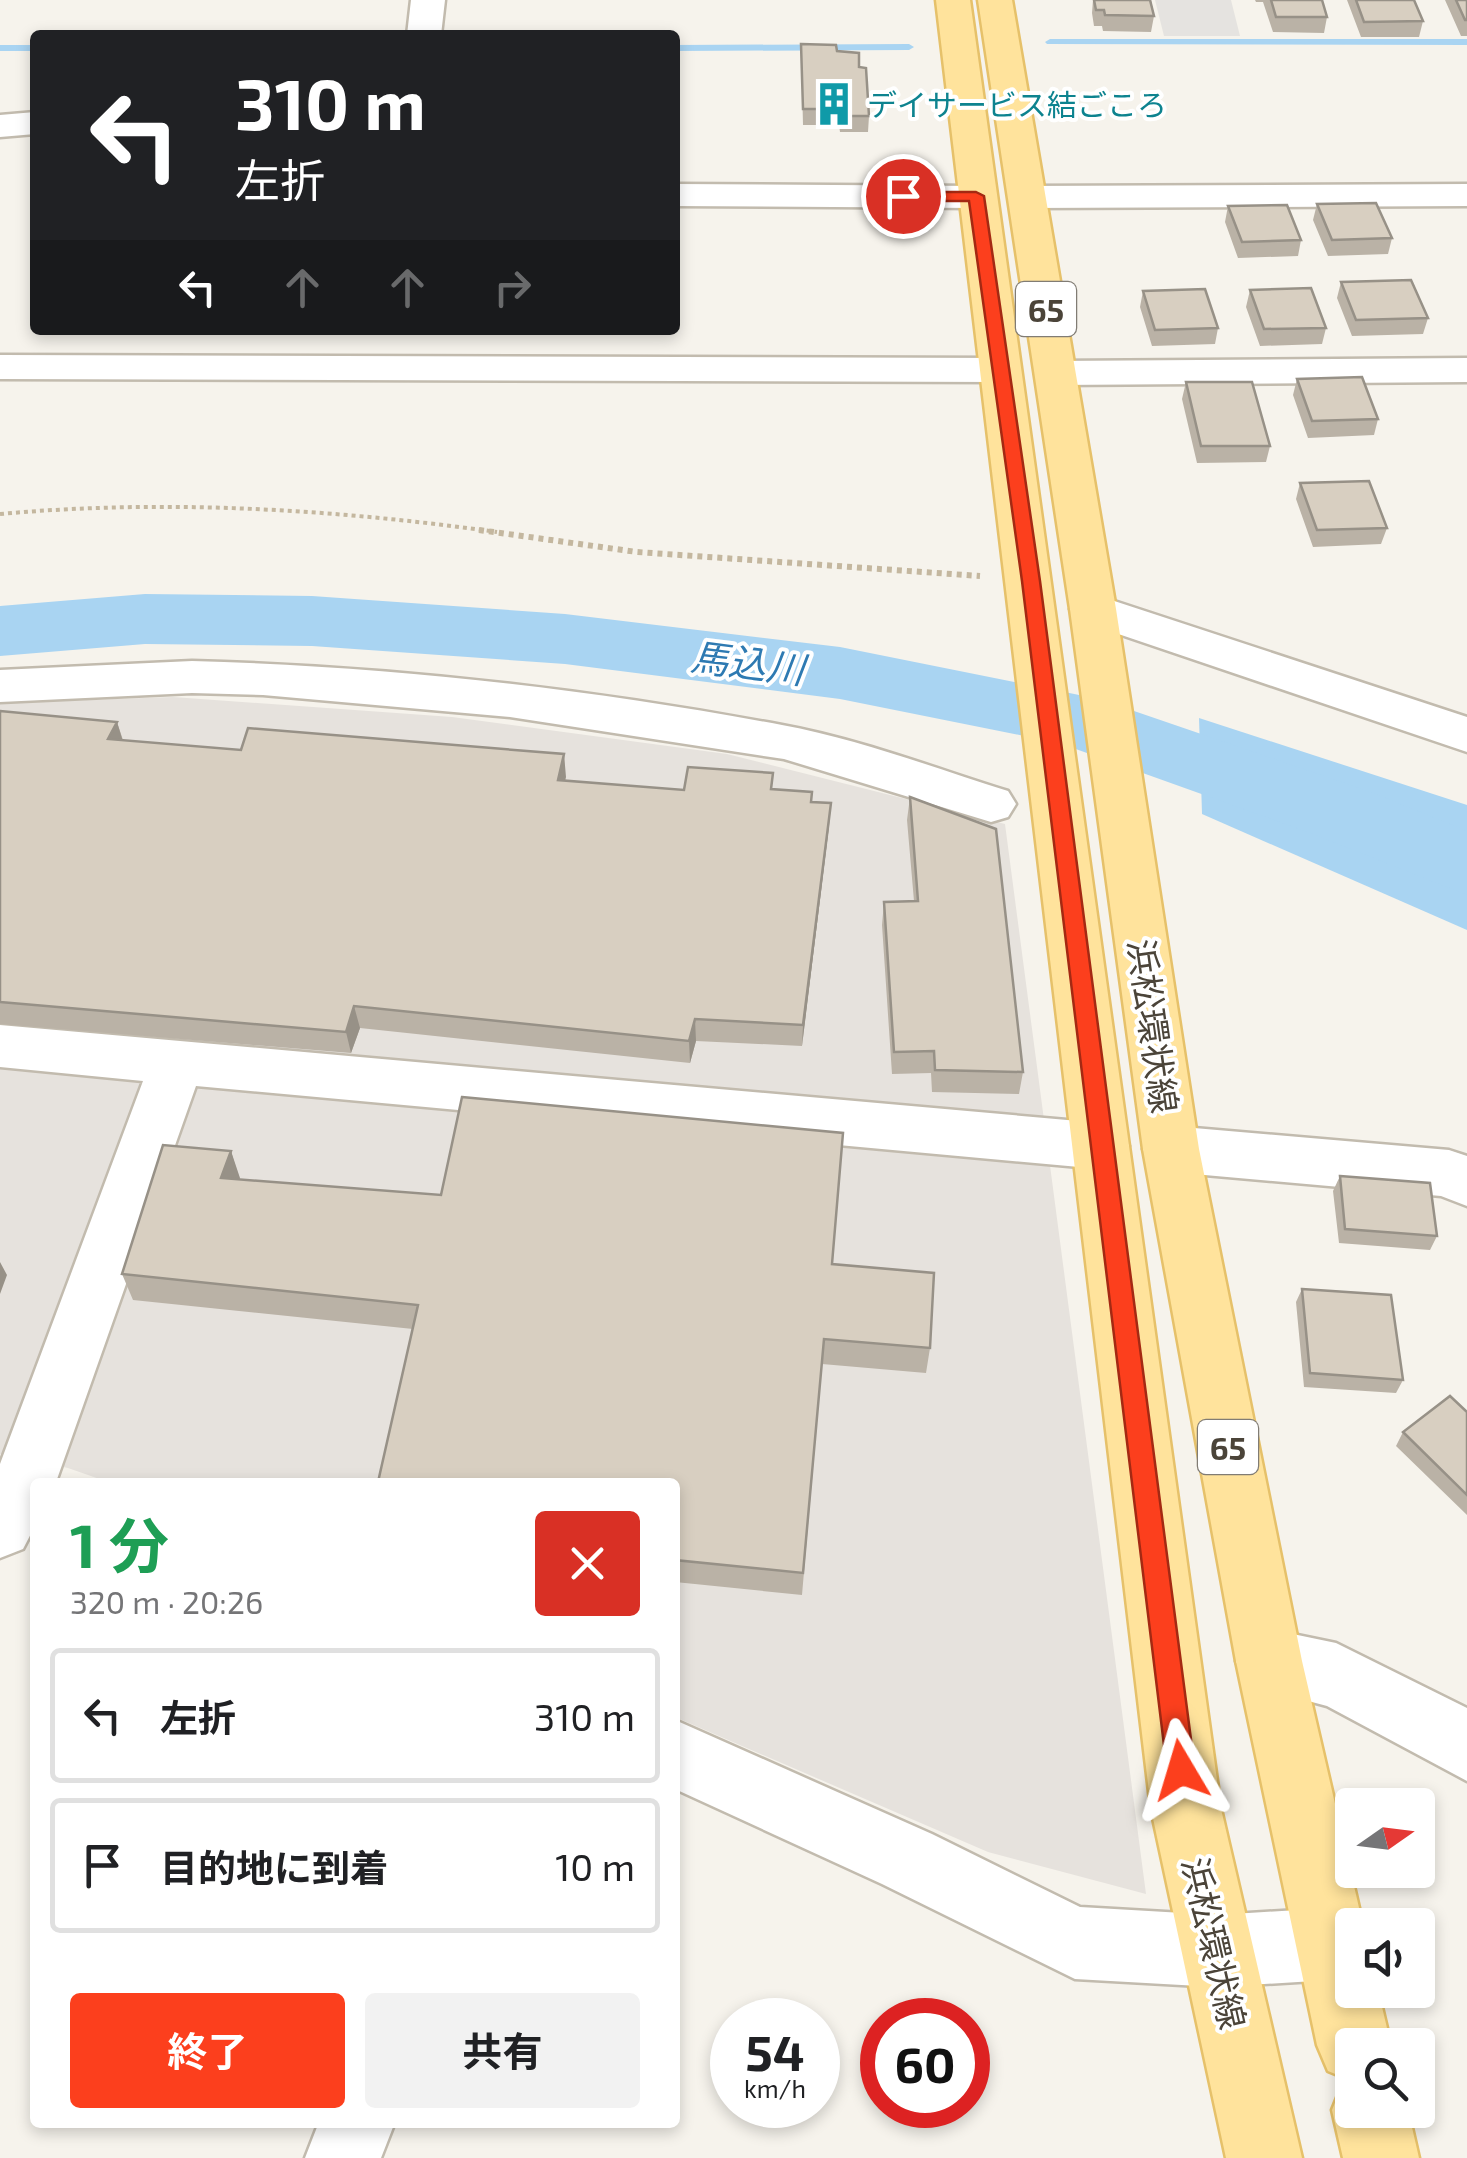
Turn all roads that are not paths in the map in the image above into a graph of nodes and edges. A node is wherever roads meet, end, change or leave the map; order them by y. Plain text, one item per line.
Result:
1 (428, 0) edge
2 (953, 0) edge
3 (995, 0) edge
4 (425, 30) edge
5 (30, 123) edge
6 (0, 126) edge
7 (680, 195) edge
8 (1467, 195) edge
9 (976, 196) junction
10 (1028, 197) junction
11 (57, 348) edge
12 (372, 349) edge
13 (0, 366) edge
14 (1000, 370) junction
15 (1467, 370) edge
16 (1056, 372) junction
17 (1093, 614) junction
18 (0, 686) edge
19 (1467, 735) edge
20 (990, 804) dead end
21 (0, 1046) edge
22 (178, 1063) junction
23 (1101, 1146) junction
24 (1172, 1149) junction
25 (1467, 1182) edge
26 (15, 1496) edge
27 (1269, 1661) junction
28 (1467, 1747) edge
29 (680, 1756) edge
30 (1330, 1944) junction
31 (1217, 1951) junction
32 (1350, 2028) edge
33 (355, 2128) edge
34 (1374, 2128) edge
35 (342, 2158) edge
36 (1264, 2158) edge
37 (1382, 2158) edge

1 - 4 street
2 - 9 main road, 浜松環状線 / 65
3 - 10 main road, 浜松環状線 / 65
5 - 6 street
7 - 9 street
8 - 10 street
9 - 14 main road, 浜松環状線 / 65
10 - 16 main road, 浜松環状線 / 65
11 - 12 street
11 - 13 street
12 - 14 street
14 - 23 main road, 浜松環状線 / 65
15 - 16 street
16 - 17 main road, 浜松環状線 / 65
17 - 19 street
17 - 24 main road, 浜松環状線 / 65
18 - 20 street
21 - 22 street
22 - 23 street
22 - 26 street
23 - 31 main road, 浜松環状線 / 65
24 - 25 street
24 - 27 main road, 浜松環状線 / 65
27 - 28 street
27 - 30 main road, 浜松環状線 / 65
29 - 31 street
30 - 31 street
30 - 32 main road, 浜松環状線 / 65
31 - 36 main road, 浜松環状線 / 65
33 - 35 street
34 - 37 main road

